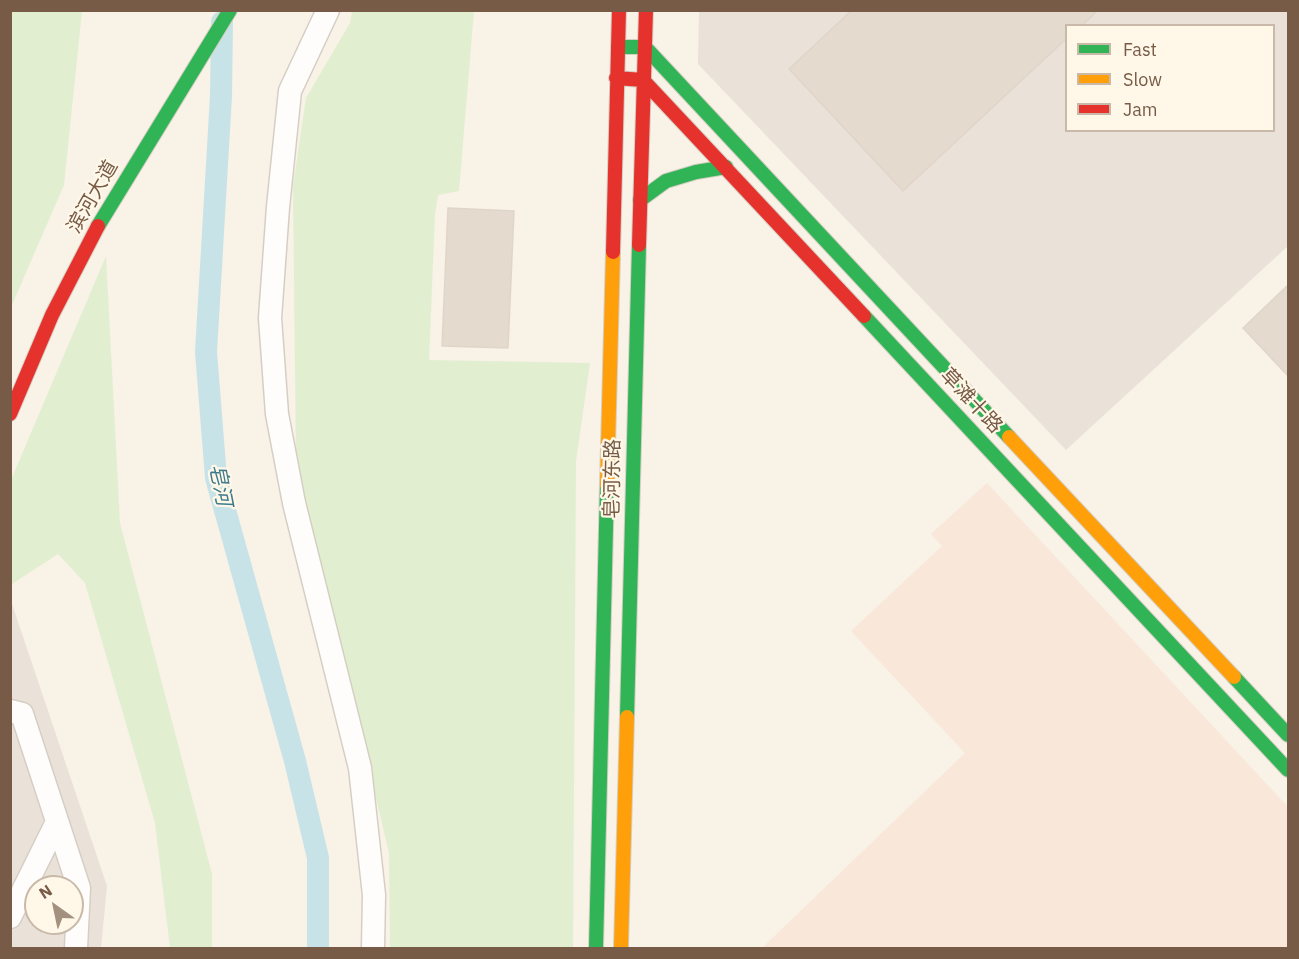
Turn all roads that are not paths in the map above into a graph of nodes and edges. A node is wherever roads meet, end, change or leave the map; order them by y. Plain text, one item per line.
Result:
1 (230, 10) edge
2 (328, 10) edge
3 (619, 10) edge
4 (646, 10) edge
5 (618, 47) junction
6 (645, 47) junction
7 (616, 78) junction
8 (643, 80) junction
9 (726, 167) junction
10 (640, 200) junction
11 (10, 414) edge
12 (10, 711) edge
13 (1288, 735) edge
14 (1288, 770) edge
15 (57, 822) junction
16 (10, 917) edge
17 (76, 948) edge
18 (373, 948) edge
19 (596, 948) edge
20 (621, 948) edge

1 - 11 street, 滨河大道
2 - 18 street
3 - 5 street, 皂河东路
4 - 6 street, 皂河东路
5 - 6 street
5 - 7 street, 皂河东路
6 - 8 street, 皂河东路
6 - 13 street, 草滩十路
7 - 8 street
7 - 19 street, 皂河东路
8 - 9 street, 草滩十路
8 - 10 street, 皂河东路
9 - 10 street
9 - 14 street, 草滩十路
10 - 20 street, 皂河东路
12 - 15 street
15 - 16 street
15 - 17 street

